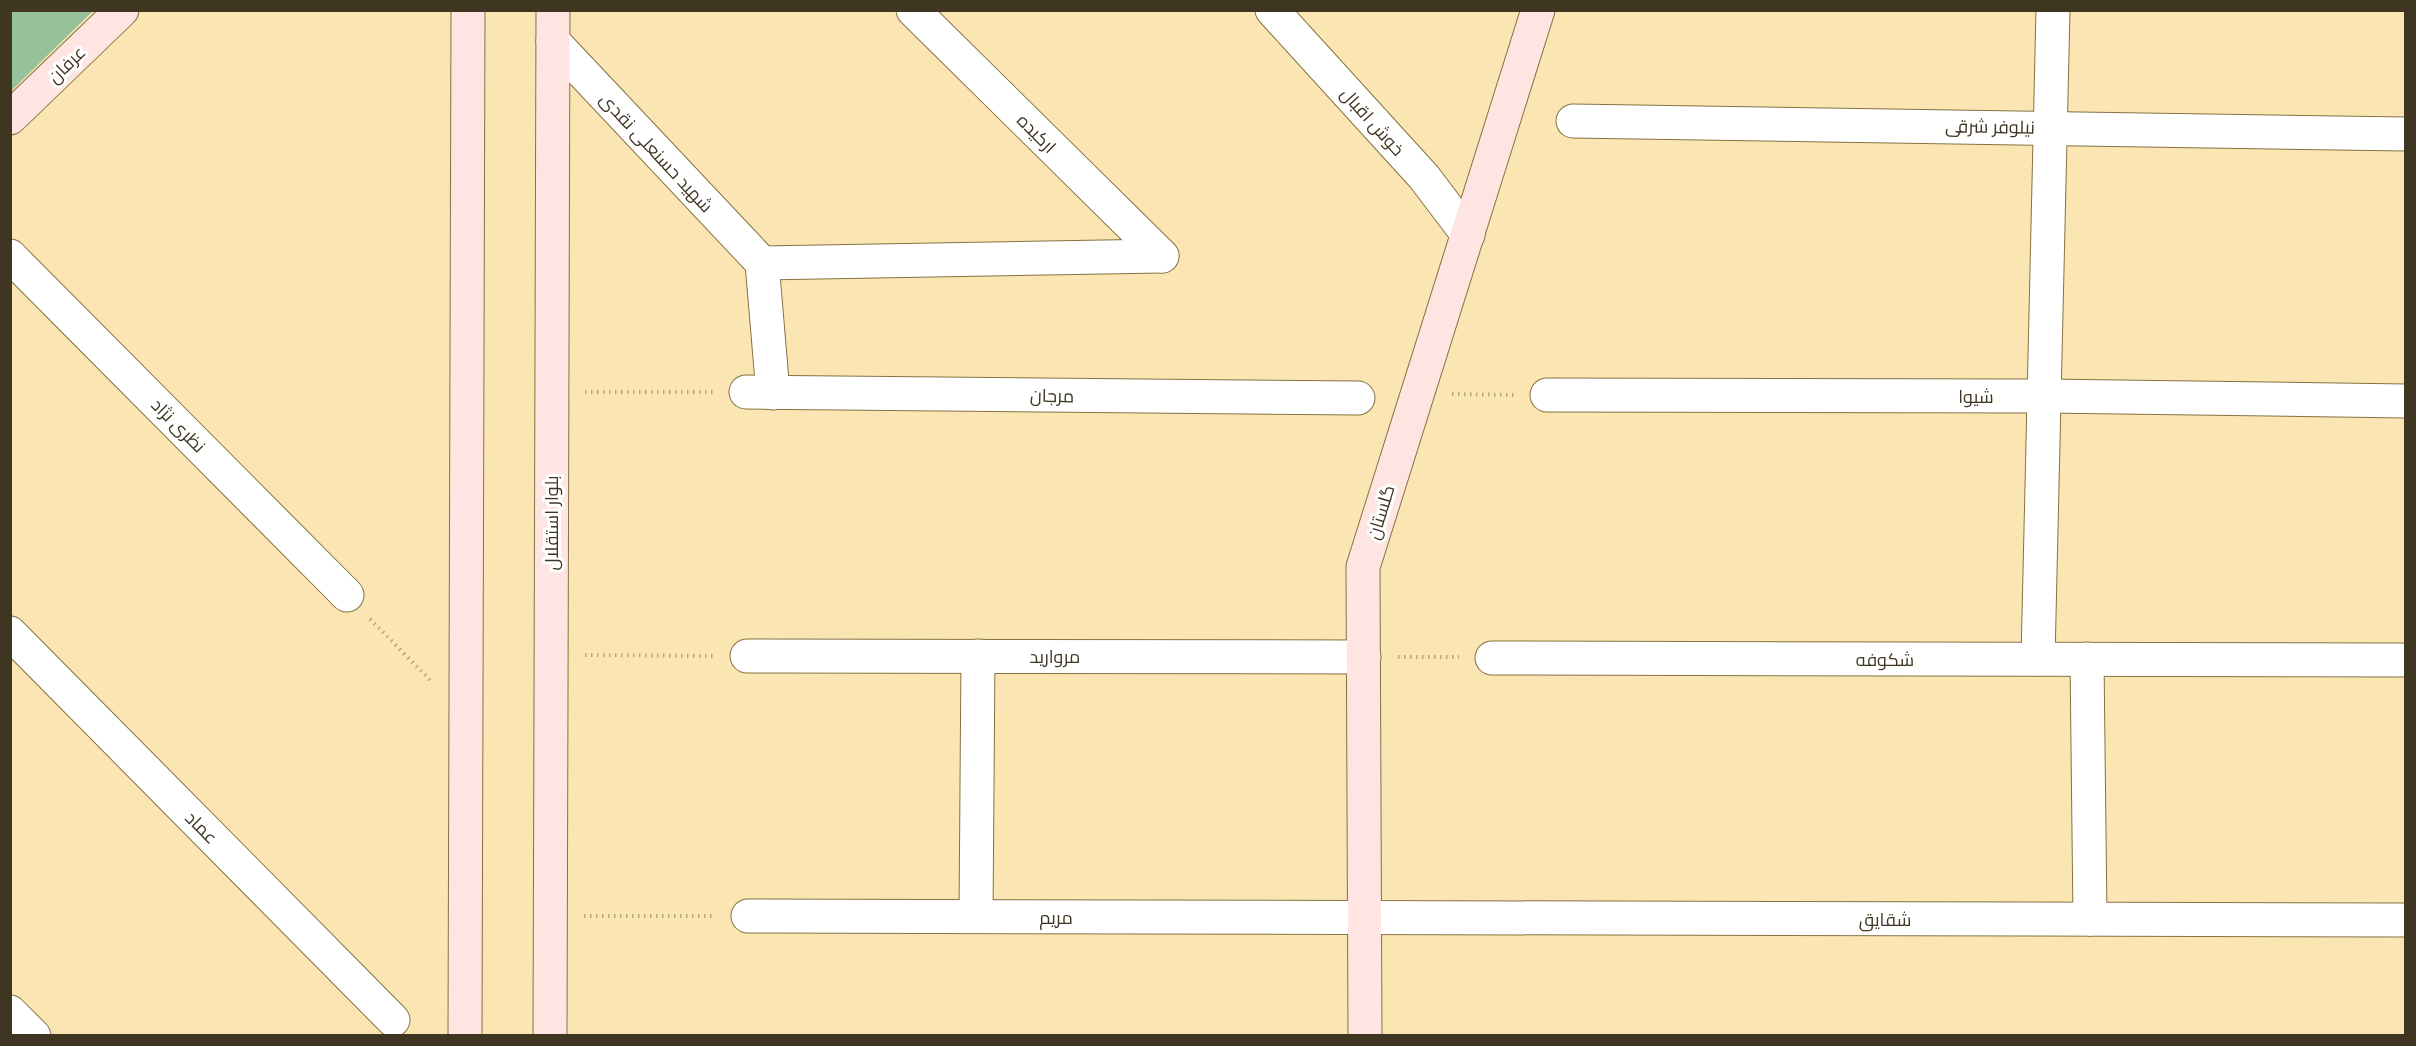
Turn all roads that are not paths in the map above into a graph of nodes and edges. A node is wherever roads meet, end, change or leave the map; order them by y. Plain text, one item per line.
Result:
1 (122, 10) edge
2 (468, 10) edge
3 (913, 10) edge
4 (1272, 10) edge
5 (1539, 10) edge
6 (2053, 10) edge
7 (553, 26) edge
8 (10, 118) edge
9 (1574, 121) dead end
10 (2050, 127) junction
11 (2406, 134) edge
12 (1468, 235) junction
13 (10, 256) edge
14 (762, 263) junction
15 (1547, 395) road end
16 (2044, 396) junction
17 (1358, 398) dead end
18 (2406, 401) edge
19 (346, 595) road end
20 (10, 633) edge
21 (747, 656) road end
22 (978, 656) junction
23 (1364, 657) junction
24 (1492, 658) road end
25 (2038, 659) junction
26 (2086, 659) junction
27 (2406, 660) edge
28 (748, 916) road end
29 (976, 916) junction
30 (1364, 917) junction
31 (2090, 919) junction
32 (2406, 920) edge
33 (10, 1012) edge
34 (393, 1020) dead end
35 (34, 1035) edge
36 (465, 1035) edge
37 (550, 1035) edge
38 (1365, 1035) edge

1 - 8 main road, عرفان
2 - 36 main road
3 - 14 street, ارکیده
4 - 12 street, خوش اقبال
5 - 12 main road, گلستان
6 - 10 street
7 - 14 street, شهید حسنعلی نقدی
7 - 37 main road, بلوار استقلال
9 - 10 street, نیلوفر شرقی
10 - 11 street, نیلوفر شرقی
10 - 16 street
12 - 23 main road, گلستان
13 - 19 street, نظری نژاد
14 - 17 street, مرجان
15 - 16 street, شیوا
16 - 18 street, شیوا
16 - 25 street
20 - 34 street, عماد
21 - 22 street, مروارید
22 - 23 street, مروارید
22 - 29 street
23 - 30 main road, گلستان
24 - 25 street, شکوفه
25 - 26 street, شکوفه
26 - 27 street, شکوفه
26 - 31 street
28 - 29 street, مریم
29 - 30 street, مریم
30 - 31 street, شقایق
30 - 38 main road, گلستان
31 - 32 street, شقایق
33 - 35 street

